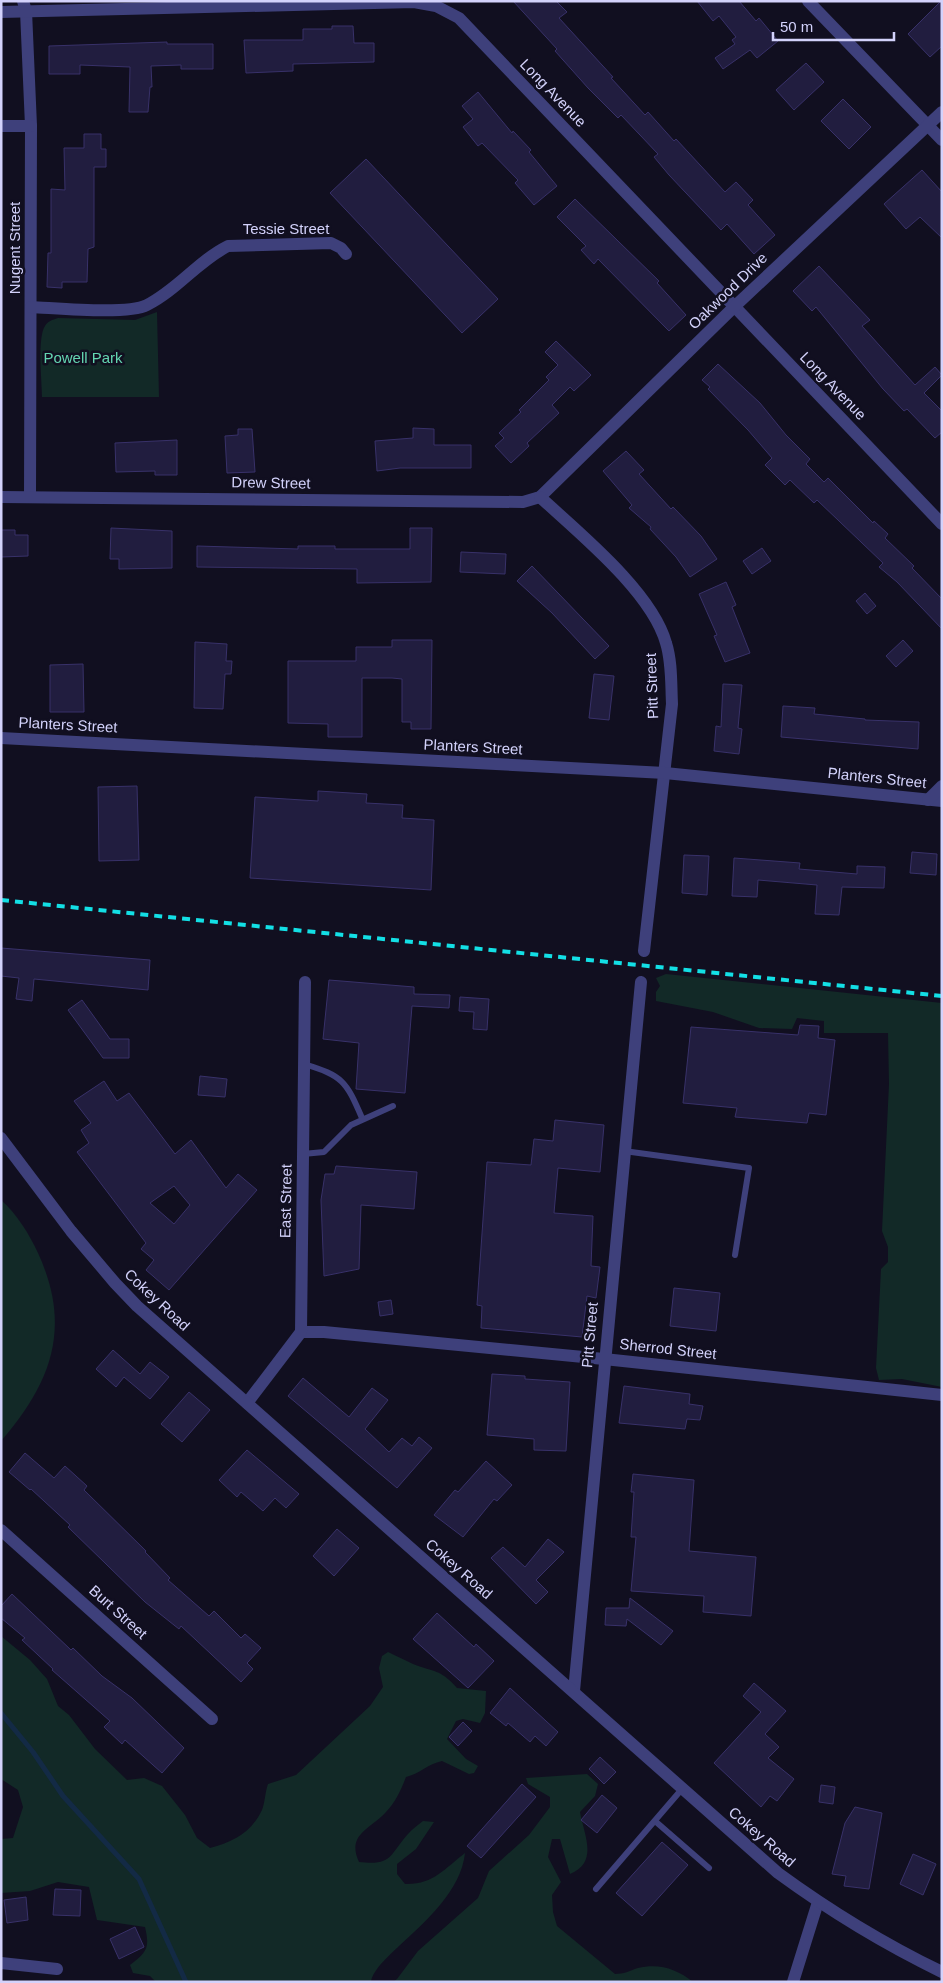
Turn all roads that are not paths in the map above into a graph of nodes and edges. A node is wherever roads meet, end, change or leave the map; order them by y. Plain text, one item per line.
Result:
1 (808, 1) edge
2 (24, 6) edge
3 (1, 12) edge
4 (942, 112) edge
5 (1, 126) edge
6 (31, 126) junction
7 (928, 126) junction
8 (942, 140) edge
9 (346, 254) dead end
10 (734, 306) junction
11 (31, 307) junction
12 (1, 496) edge
13 (30, 496) junction
14 (540, 497) junction
15 (942, 524) edge
16 (1, 738) edge
17 (665, 773) junction
18 (942, 786) edge
19 (928, 800) junction
20 (942, 801) edge
21 (644, 950) dead end
22 (305, 982) dead end
23 (641, 982) dead end
24 (304, 1064) junction
25 (392, 1106) dead end
26 (362, 1118) junction
27 (2, 1140) edge
28 (624, 1150) junction
29 (303, 1154) junction
30 (735, 1255) dead end
31 (301, 1332) junction
32 (604, 1359) junction
33 (942, 1395) edge
34 (247, 1403) junction
35 (1, 1530) edge
36 (574, 1691) junction
37 (212, 1719) dead end
38 (682, 1789) junction
39 (654, 1821) junction
40 (709, 1868) dead end
41 (596, 1889) dead end
42 (818, 1902) junction
43 (1, 1963) edge
44 (57, 1968) dead end
45 (942, 1972) edge
46 (793, 1982) edge

1 - 7 street
2 - 3 street, Long Avenue
2 - 6 street, Nugent Street
2 - 10 street, Long Avenue
4 - 7 street, Oakwood Drive
5 - 6 street
6 - 11 street, Nugent Street
7 - 8 street
7 - 10 street, Oakwood Drive
9 - 11 street, Tessie Street
10 - 14 street, Oakwood Drive
10 - 15 street, Long Avenue
11 - 13 street, Nugent Street
12 - 13 street, Drew Street
13 - 14 street, Drew Street
14 - 17 street, Pitt Street
16 - 17 street, Planters Street
17 - 19 street, Planters Street
17 - 21 street, Pitt Street
18 - 19 street
19 - 20 street, Planters Street
22 - 24 street, East Street
23 - 28 street, Pitt Street
24 - 26 lane
24 - 29 street, East Street
25 - 26 lane
26 - 29 lane
27 - 34 street, Cokey Road
28 - 30 lane
28 - 32 street, Pitt Street
29 - 31 street, East Street
31 - 32 street, Sherrod Street
31 - 34 street
32 - 33 street, Sherrod Street
32 - 36 street, Pitt Street
34 - 36 street, Cokey Road
35 - 37 street, Burt Street
36 - 38 street, Cokey Road
38 - 39 lane
38 - 42 street, Cokey Road
39 - 40 lane
39 - 41 lane
42 - 45 street, Cokey Road
42 - 46 street
43 - 44 street

